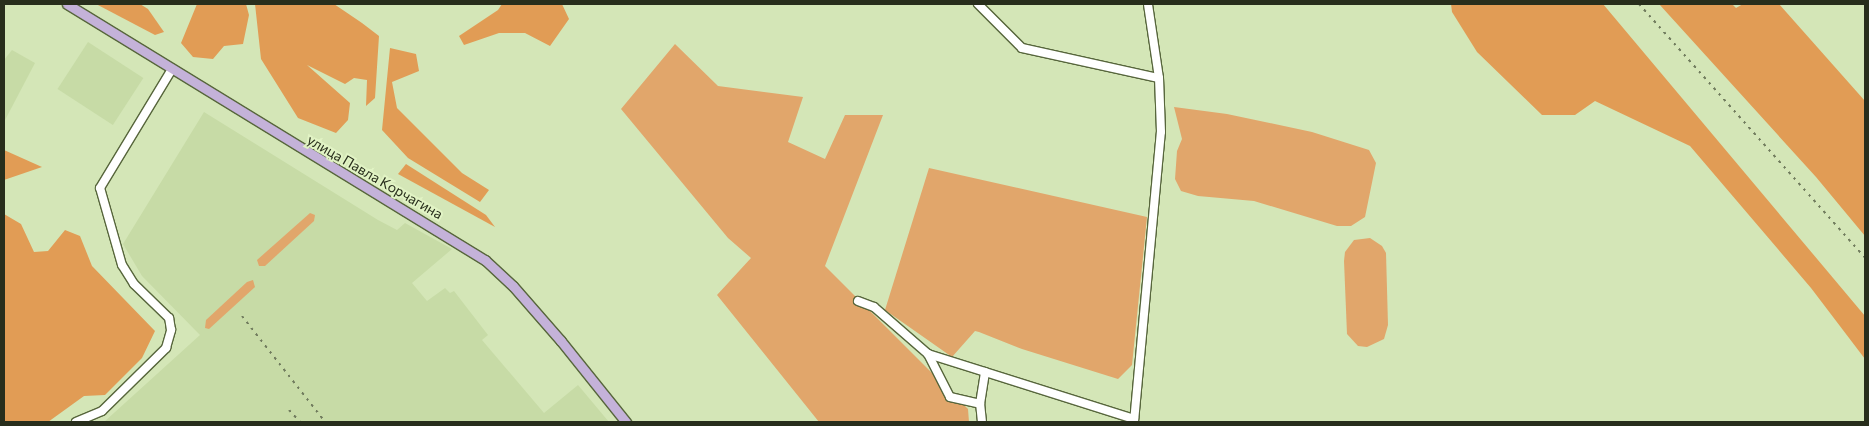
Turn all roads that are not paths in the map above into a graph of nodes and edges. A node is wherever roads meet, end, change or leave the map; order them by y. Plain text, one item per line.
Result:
1 (68, 4) edge
2 (978, 4) edge
3 (1148, 4) edge
4 (172, 69) junction
5 (1159, 78) junction
6 (858, 301) dead end
7 (928, 354) junction
8 (985, 372) junction
9 (980, 404) junction
10 (1134, 421) edge
11 (76, 422) edge
12 (626, 422) edge
13 (982, 422) edge

1 - 4 main road, улица Павла Корчагина
2 - 5 street
3 - 5 street
4 - 11 street
4 - 12 main road, улица Павла Корчагина
5 - 10 street
6 - 7 street
7 - 8 street
7 - 9 street
8 - 9 street
8 - 10 street
9 - 13 street

